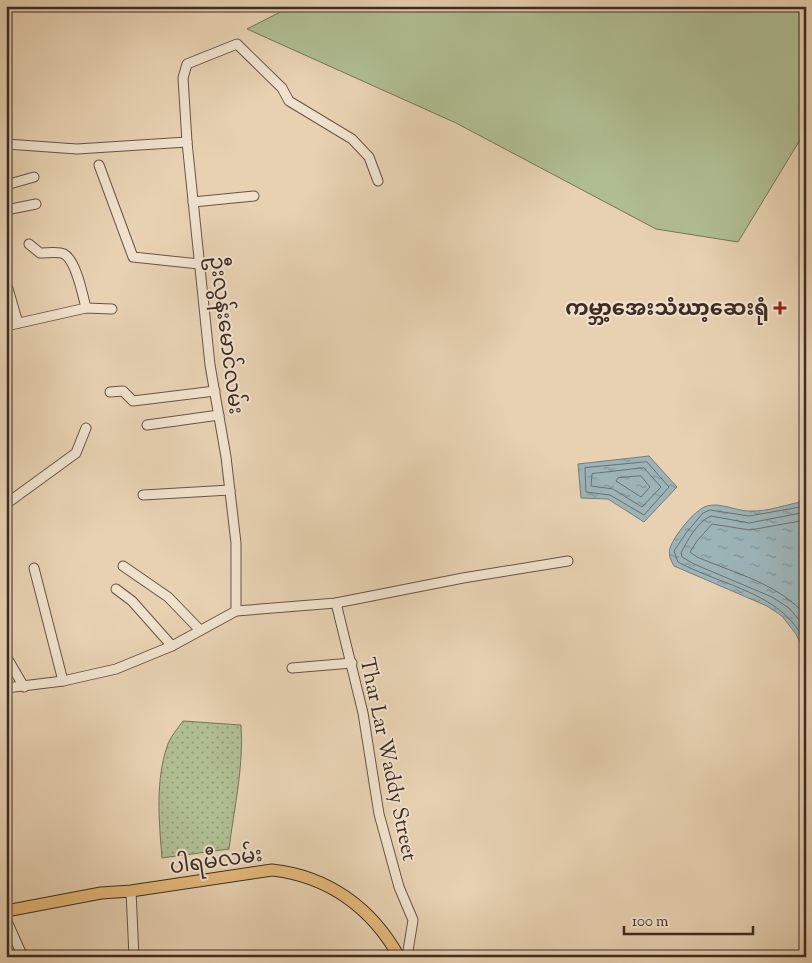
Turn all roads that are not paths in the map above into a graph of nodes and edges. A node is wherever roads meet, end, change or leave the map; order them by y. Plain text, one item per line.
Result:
1 (186, 142) junction
2 (6, 144) edge
3 (99, 165) dead end
4 (34, 177) dead end
5 (378, 181) dead end
6 (6, 185) edge
7 (254, 196) dead end
8 (193, 202) junction
9 (36, 204) dead end
10 (6, 210) edge
11 (29, 244) dead end
12 (200, 264) junction
13 (6, 282) edge
14 (86, 308) junction
15 (112, 309) dead end
16 (18, 323) junction
17 (6, 326) edge
18 (215, 391) junction
19 (110, 392) dead end
20 (219, 415) junction
21 (147, 425) dead end
22 (86, 428) dead end
23 (230, 490) junction
24 (143, 495) dead end
25 (6, 504) edge
26 (568, 561) dead end
27 (123, 566) dead end
28 (34, 568) dead end
29 (116, 589) dead end
30 (336, 603) junction
31 (236, 611) junction
32 (200, 630) junction
33 (172, 646) junction
34 (6, 656) edge
35 (352, 663) junction
36 (292, 668) dead end
37 (63, 681) junction
38 (24, 686) junction
39 (6, 688) edge
40 (131, 891) junction
41 (6, 911) edge
42 (6, 919) edge
43 (23, 957) edge
44 (134, 957) edge
45 (398, 957) edge
46 (407, 957) edge

1 - 2 street
1 - 5 street, ဦးလွန်းမောင်လမ်း
1 - 8 street, ဦးလွန်းမောင်လမ်း
3 - 12 street
4 - 6 street
7 - 8 street
8 - 12 street, ဦးလွန်းမောင်လမ်း
9 - 10 street
11 - 14 street
12 - 18 street, ဦးလွန်းမောင်လမ်း
13 - 16 street
14 - 15 street
14 - 16 street
16 - 17 street
18 - 19 street
18 - 20 street, ဦးလွန်းမောင်လမ်း
20 - 21 street
20 - 23 street, ဦးလွန်းမောင်လမ်း
22 - 25 street
23 - 24 street
23 - 31 street, ဦးလွန်းမောင်လမ်း
26 - 30 street
27 - 32 street
28 - 37 street
29 - 33 street
30 - 31 street
30 - 35 street, Thar Lar Waddy Street
31 - 32 street
32 - 33 street
33 - 37 street
34 - 38 street
35 - 36 street
35 - 46 street, Thar Lar Waddy Street
37 - 38 street
38 - 39 street
40 - 41 main road, ပါရမီလမ်း
40 - 44 street
40 - 45 main road, ပါရမီလမ်း
42 - 43 street

